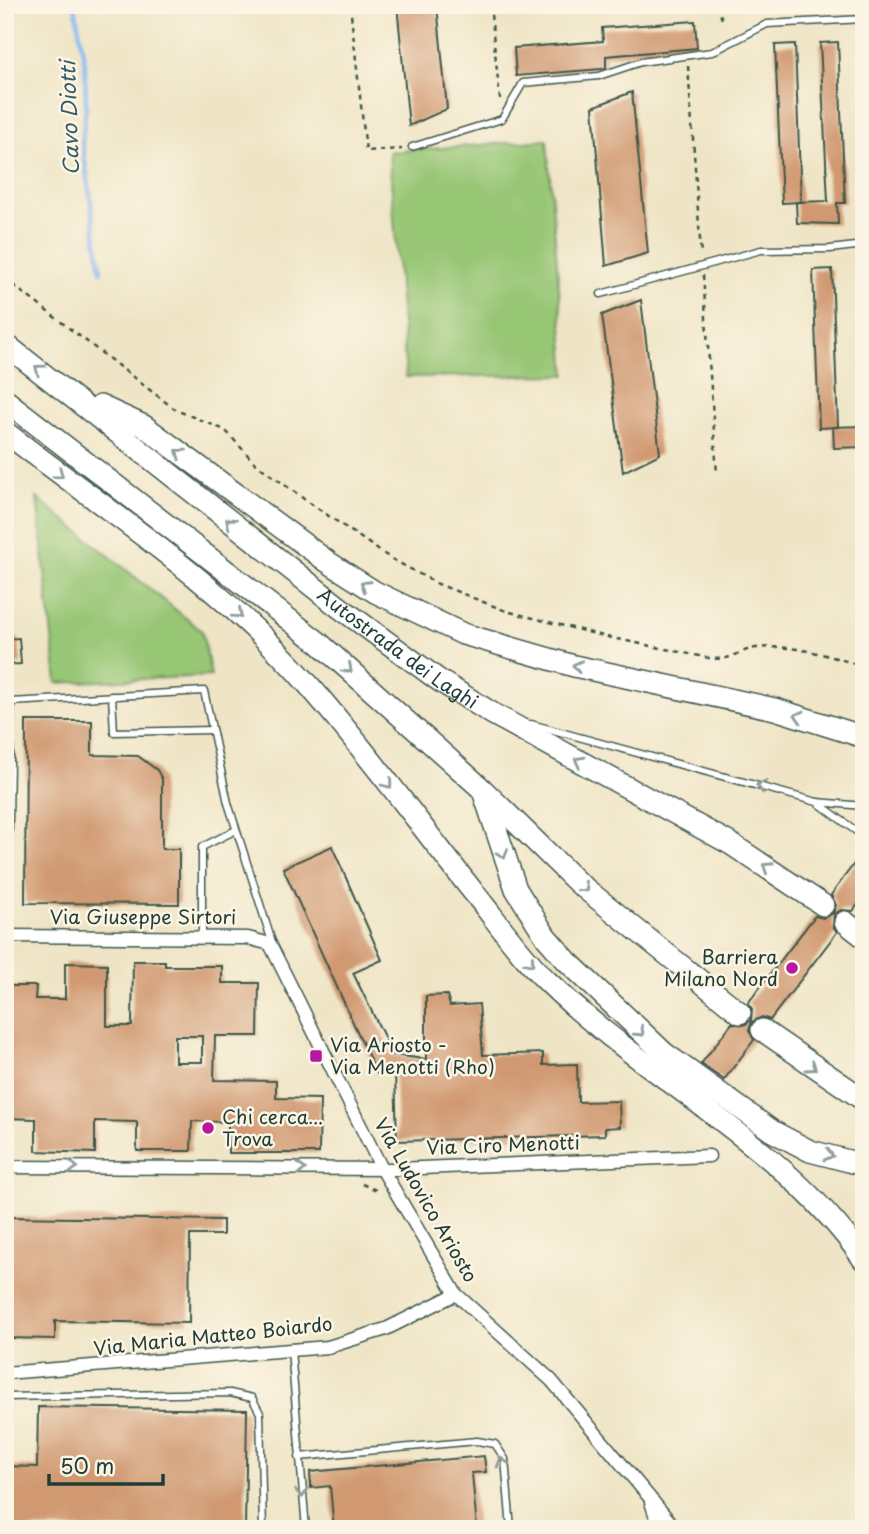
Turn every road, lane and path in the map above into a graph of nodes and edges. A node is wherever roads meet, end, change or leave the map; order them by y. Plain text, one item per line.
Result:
1 (350, 5) edge
2 (490, 5) edge
3 (716, 5) edge
4 (864, 19) edge
5 (723, 21) dead end
6 (502, 119) junction
7 (412, 147) joint
8 (864, 245) edge
9 (5, 279) edge
10 (601, 294) dead end
11 (5, 344) edge
12 (72, 394) junction
13 (5, 400) edge
14 (5, 432) edge
15 (864, 667) edge
16 (112, 696) junction
17 (493, 714) junction
18 (212, 730) junction
19 (864, 737) edge
20 (482, 789) junction
21 (817, 802) junction
22 (864, 806) edge
23 (236, 830) junction
24 (864, 837) edge
25 (823, 905) dead end
26 (845, 922) dead end
27 (6, 936) edge
28 (202, 937) junction
29 (864, 937) edge
30 (275, 950) junction
31 (740, 1013) dead end
32 (762, 1030) dead end
33 (864, 1100) edge
34 (709, 1156) dead end
35 (864, 1165) edge
36 (5, 1167) edge
37 (382, 1169) junction
38 (356, 1182) dead end
39 (382, 1195) dead end
40 (864, 1260) edge
41 (456, 1294) junction
42 (291, 1350) junction
43 (5, 1373) edge
44 (5, 1397) edge
45 (299, 1457) junction
46 (647, 1492) junction
47 (263, 1529) edge
48 (306, 1529) edge
49 (511, 1529) edge
50 (660, 1529) edge
51 (676, 1529) edge

1 - 7 path
2 - 6 path
3 - 5 path
4 - 6 lane
6 - 7 lane
8 - 10 lane
9 - 15 path
12 -> 11 highway, Autostrada dei Laghi
17 -> 12 highway, Autostrada dei Laghi
19 -> 12 highway
13 -> 20 highway, Autostrada dei Laghi
14 -> 40 highway
16 - 18 lane
16 - 18 lane
16 - 27 lane
21 -> 17 lane
25 -> 17 highway, Autostrada dei Laghi
18 - 23 lane
20 -> 31 highway, Autostrada dei Laghi
20 -> 35 highway
21 - 22 lane
21 - 24 lane
23 - 28 lane
23 - 30 lane
26 - 29 highway
27 - 28 street, Via Giuseppe Sirtori
28 - 30 street, Via Giuseppe Sirtori
30 - 37 street, Via Ludovico Ariosto
32 -> 33 highway
34 - 37 street, Via Ciro Menotti
36 -> 37 street, Via Ciro Menotti
37 - 41 street, Via Ludovico Ariosto
38 - 39 path
41 - 42 street, Via Maria Matteo Boiardo
41 - 46 street, Via Ludovico Ariosto
42 - 43 street, Via Maria Matteo Boiardo
42 - 45 lane
44 - 47 lane
45 -> 48 lane
49 -> 45 lane
46 - 50 street
46 - 51 street, Via Ludovico Ariosto

